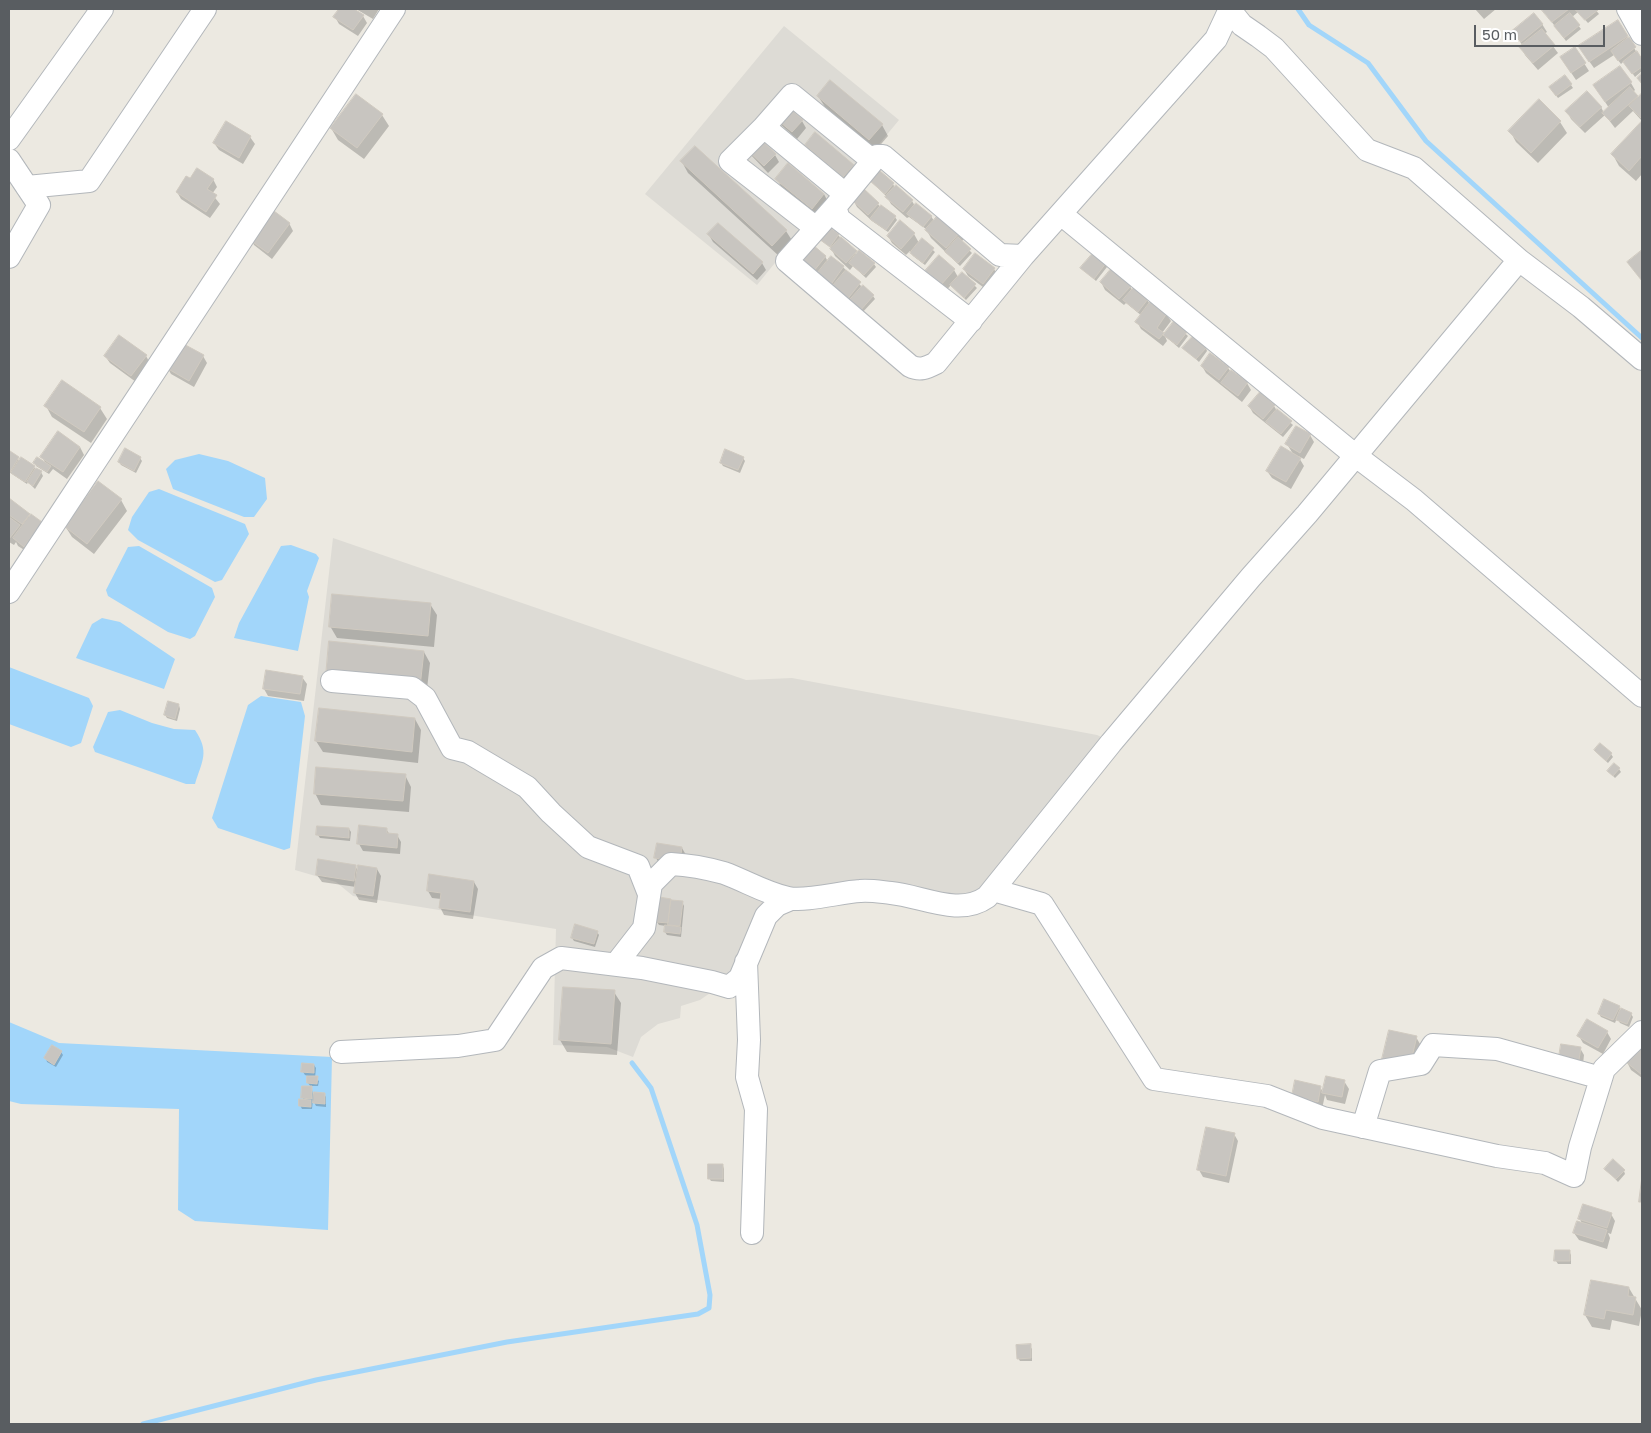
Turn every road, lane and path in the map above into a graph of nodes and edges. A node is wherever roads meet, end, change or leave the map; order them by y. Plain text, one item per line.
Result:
1 (102, 9) edge
2 (206, 9) edge
3 (394, 9) edge
4 (1230, 9) edge
5 (1628, 9) edge
6 (1642, 34) edge
7 (764, 127) junction
8 (9, 139) edge
9 (9, 160) edge
10 (873, 161) junction
11 (27, 187) junction
12 (840, 201) junction
13 (1061, 214) junction
14 (816, 228) junction
15 (9, 256) edge
16 (1023, 256) junction
17 (1519, 260) junction
18 (971, 321) junction
19 (1642, 359) edge
20 (1356, 456) junction
21 (9, 592) edge
22 (332, 681) dead end
23 (1642, 696) edge
24 (993, 890) junction
25 (649, 894) junction
26 (791, 899) junction
27 (746, 961) junction
28 (616, 964) junction
29 (1642, 1032) edge
30 (341, 1052) dead end
31 (1601, 1078) junction
32 (1363, 1128) junction
33 (752, 1233) dead end

1 - 8 street
2 - 11 street
3 - 21 street
4 - 13 street
4 - 17 street
5 - 6 street
7 - 10 street
7 - 12 street
7 - 14 street
9 - 11 street
10 - 12 street
10 - 16 street
11 - 15 street
12 - 14 street
12 - 18 street
13 - 16 street
13 - 20 street
14 - 18 street
16 - 18 street
17 - 19 street
17 - 20 street
20 - 23 street
20 - 24 street
22 - 25 street
24 - 26 street
24 - 32 street
25 - 26 street
25 - 28 street
26 - 27 street
27 - 28 street
27 - 33 street
28 - 30 street
29 - 31 street
31 - 32 street
31 - 32 street

